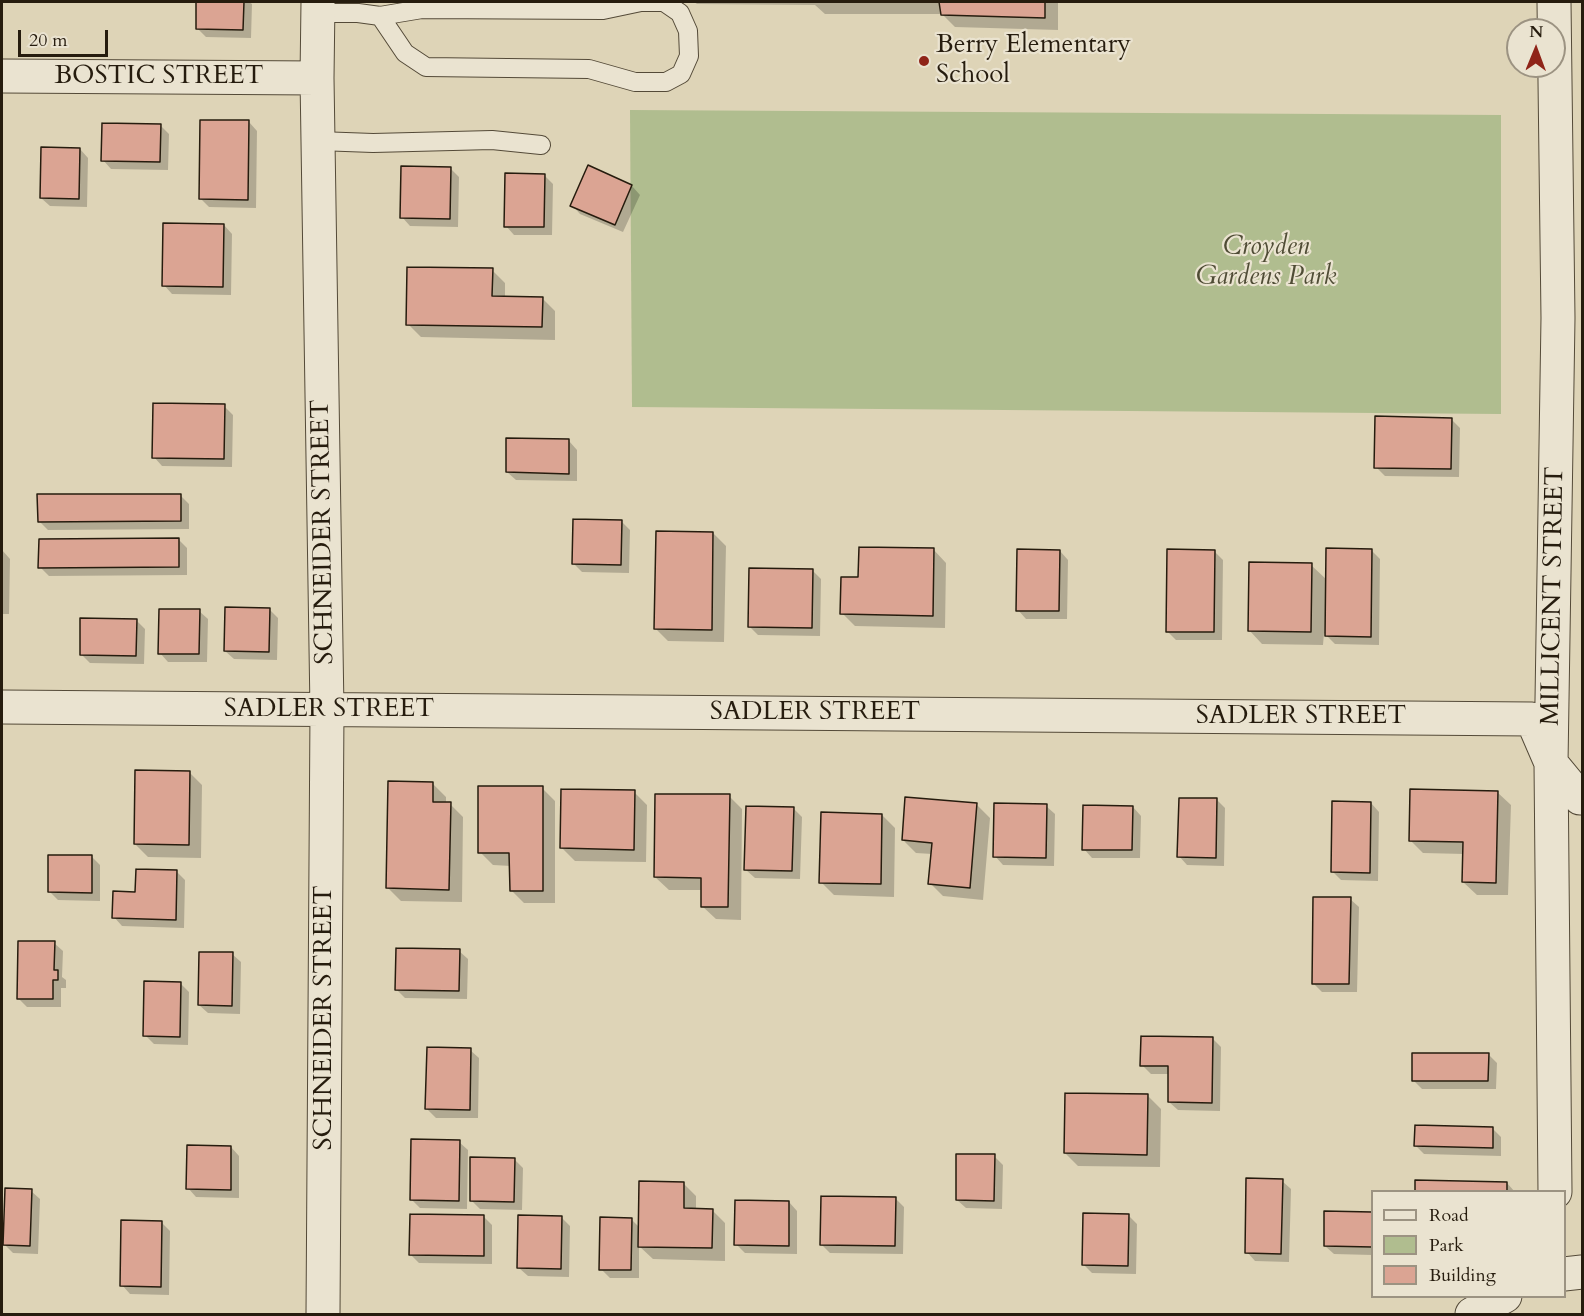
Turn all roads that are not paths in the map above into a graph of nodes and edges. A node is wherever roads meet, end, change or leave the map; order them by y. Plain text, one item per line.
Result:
1 (1554, 2) edge
2 (318, 7) edge
3 (380, 16) junction
4 (2, 76) edge
5 (317, 78) junction
6 (318, 141) junction
7 (541, 144) dead end
8 (1570, 318) edge
9 (2, 707) edge
10 (327, 710) junction
11 (1551, 763) junction
12 (1582, 798) edge
13 (1555, 1190) edge
14 (1582, 1272) edge
15 (1566, 1274) edge
16 (1501, 1298) edge
17 (323, 1314) edge
18 (1472, 1314) edge

1 - 8 street, MILLICENT STREET
2 - 3 lane
2 - 5 street, SCHNEIDER STREET
3 - 3 lane
4 - 5 street, BOSTIC STREET
5 - 6 street, SCHNEIDER STREET
6 - 7 lane
6 - 10 street, SCHNEIDER STREET
8 - 11 street, MILLICENT STREET
9 - 10 street, SADLER STREET
10 - 11 street, SADLER STREET
10 - 17 street, SCHNEIDER STREET
11 - 12 street, SADLER STREET
11 - 13 street, MILLICENT STREET
14 - 15 street
16 - 18 street

